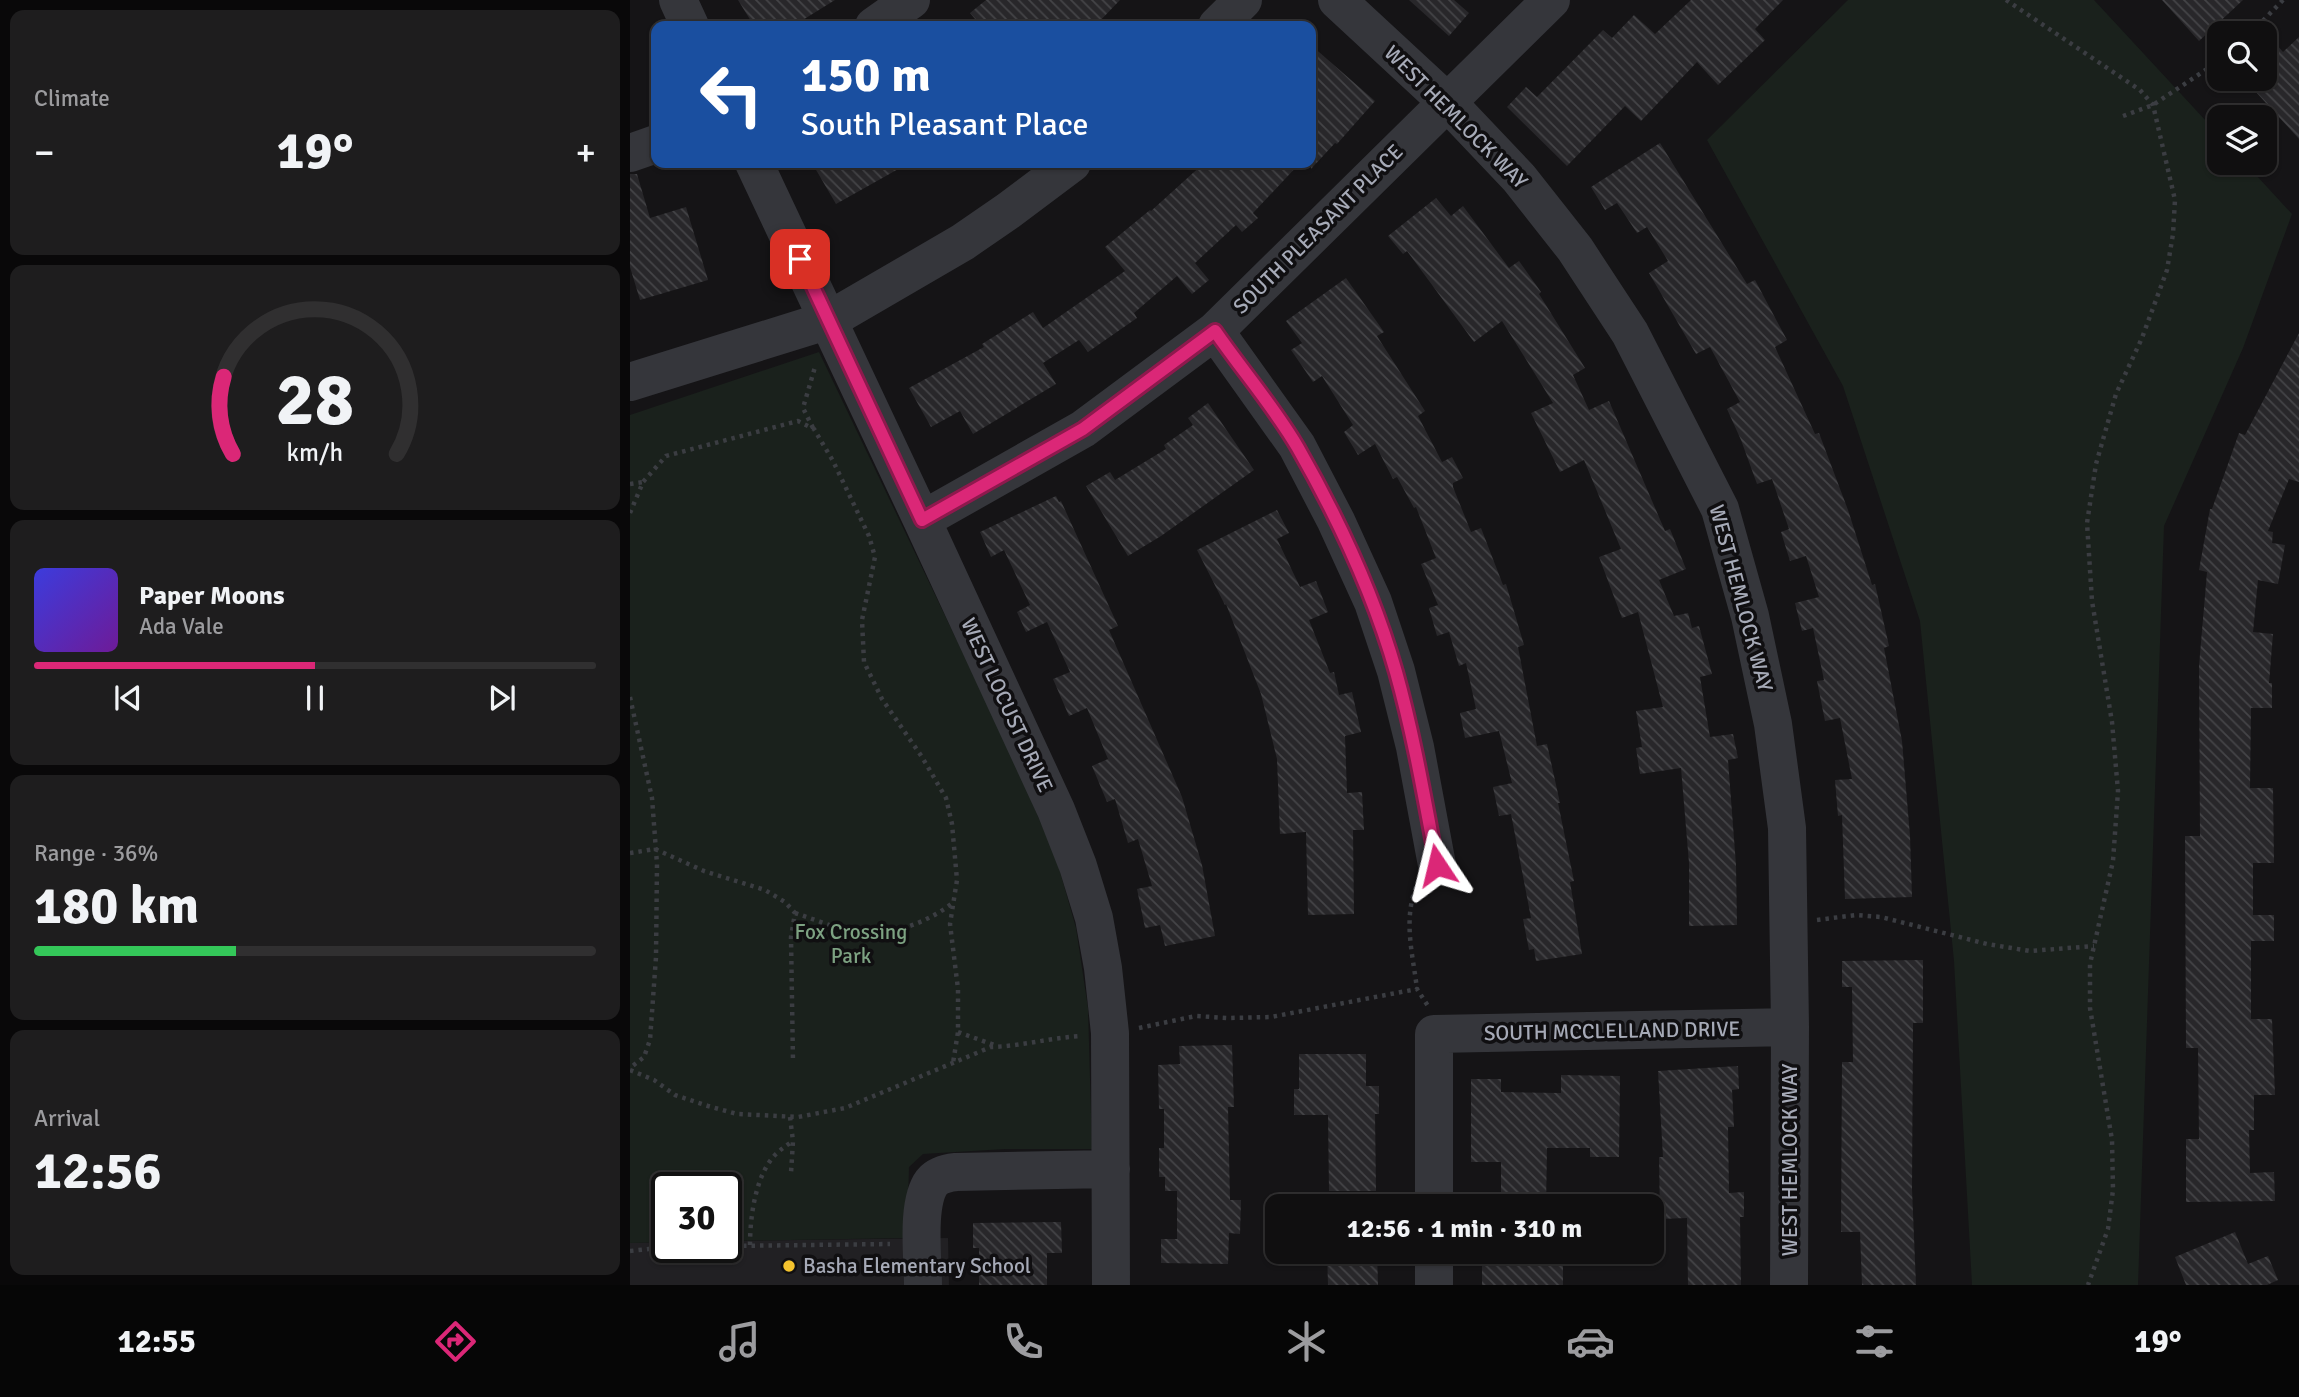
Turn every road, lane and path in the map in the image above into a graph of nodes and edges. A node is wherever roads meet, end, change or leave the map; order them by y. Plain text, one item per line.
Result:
1 (678, 0) edge
2 (911, 0) edge
3 (1242, 0) edge
4 (1337, 0) edge
5 (1551, 0) edge
6 (2006, 0) edge
7 (2283, 0) edge
8 (688, 21) edge
9 (881, 21) edge
10 (1222, 21) edge
11 (2263, 21) edge
12 (2207, 69) edge
13 (1446, 101) junction
14 (2153, 105) junction
15 (2123, 116) dead end
16 (651, 146) edge
17 (630, 153) edge
18 (756, 168) edge
19 (1065, 168) edge
20 (829, 320) junction
21 (1215, 331) junction
22 (815, 365) dead end
23 (630, 382) edge
24 (814, 429) junction
25 (643, 482) junction
26 (630, 484) edge
27 (630, 513) edge
28 (922, 520) junction
29 (630, 697) edge
30 (655, 849) junction
31 (630, 853) edge
32 (1435, 854) joint
33 (954, 902) junction
34 (794, 913) junction
35 (1789, 923) junction
36 (2094, 946) junction
37 (1418, 989) junction
38 (1790, 1027) junction
39 (1131, 1030) dead end
40 (958, 1032) junction
41 (1446, 1033) junction
42 (1089, 1035) dead end
43 (999, 1047) junction
44 (793, 1062) dead end
45 (953, 1063) junction
46 (630, 1069) edge
47 (790, 1117) junction
48 (793, 1141) junction
49 (1111, 1169) junction
50 (792, 1173) dead end
51 (1435, 1194) edge
52 (902, 1244) dead end
53 (742, 1245) edge
54 (750, 1245) junction
55 (651, 1249) edge
56 (630, 1251) edge
57 (1434, 1264) edge
58 (923, 1285) edge
59 (1111, 1285) edge
60 (1434, 1285) edge
61 (1789, 1285) edge
62 (2088, 1285) edge

1 - 8 street
2 - 9 street
3 - 10 street
4 - 13 street, WEST HEMLOCK WAY
5 - 13 street, SOUTH PLEASANT PLACE
6 - 14 path
7 - 11 path
12 - 14 path
13 - 21 street, SOUTH PLEASANT PLACE
13 - 35 street, WEST HEMLOCK WAY
14 - 15 path
14 - 36 path
16 - 17 street
18 - 20 street, WEST LOCUST DRIVE
19 - 20 street
20 - 23 street
20 - 28 street, WEST LOCUST DRIVE
21 - 28 street, SOUTH PLEASANT PLACE
21 - 32 street
22 - 24 path
24 - 25 path
24 - 33 path
25 - 26 path
25 - 27 path
28 - 49 street, WEST LOCUST DRIVE
29 - 30 path
30 - 31 path
30 - 34 path
30 - 46 path
32 - 37 path
33 - 34 path
33 - 40 path
34 - 44 path
35 - 36 path
35 - 38 street, WEST HEMLOCK WAY
36 - 62 path
37 - 39 path
37 - 41 path
38 - 41 street, SOUTH MCCLELLAND DRIVE
38 - 61 street, WEST HEMLOCK WAY
40 - 43 path
40 - 45 path
41 - 51 street
42 - 43 path
43 - 45 path
45 - 47 path
46 - 47 path
47 - 48 path
48 - 50 path
48 - 54 path
49 - 58 street
49 - 59 street, WEST LOCUST DRIVE
52 - 54 path
53 - 54 path
55 - 56 path
57 - 60 street

